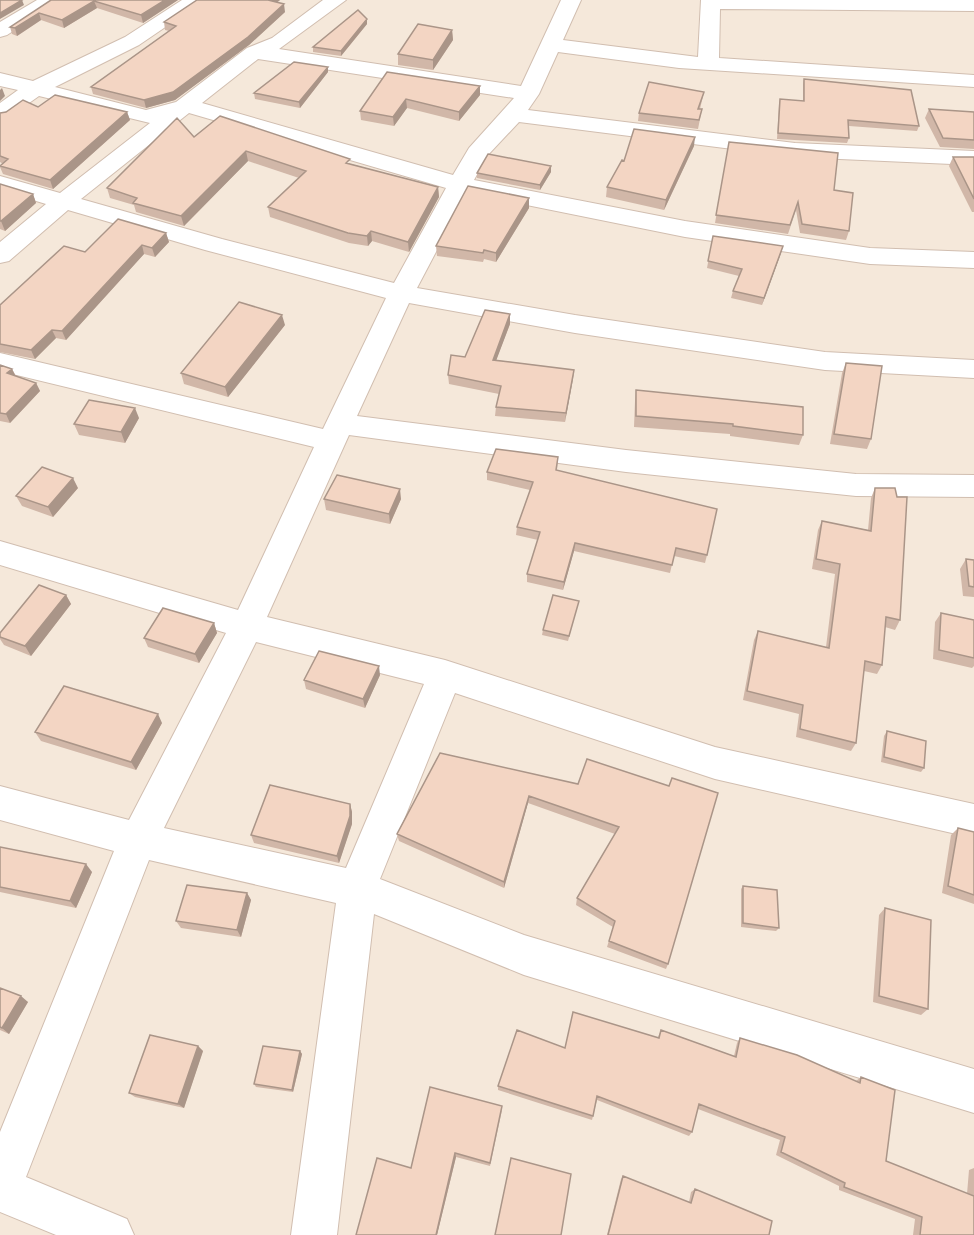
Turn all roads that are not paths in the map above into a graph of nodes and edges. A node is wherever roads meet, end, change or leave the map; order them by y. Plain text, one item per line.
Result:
1 (51, 0) edge
2 (195, 0) edge
3 (336, 0) edge
4 (571, 0) edge
5 (711, 2) edge
6 (974, 5) edge
7 (0, 31) edge
8 (551, 45) junction
9 (254, 52) junction
10 (708, 63) junction
11 (0, 79) edge
12 (974, 81) edge
13 (34, 88) junction
14 (521, 105) junction
15 (188, 106) junction
16 (0, 113) edge
17 (974, 158) edge
18 (0, 183) edge
19 (461, 185) junction
20 (64, 201) junction
21 (0, 255) edge
22 (974, 260) edge
23 (401, 293) junction
24 (0, 362) edge
25 (974, 369) edge
26 (336, 433) junction
27 (974, 486) edge
28 (0, 553) edge
29 (247, 626) junction
30 (445, 675) junction
31 (0, 803) edge
32 (974, 821) edge
33 (138, 840) junction
34 (357, 889) junction
35 (974, 1091) edge
36 (0, 1188) edge
37 (111, 1235) edge
38 (314, 1235) edge

1 - 7 street
2 - 13 street
3 - 9 street
4 - 8 street
5 - 6 street
5 - 10 street
8 - 10 street
8 - 14 street
9 - 14 street
9 - 15 street
10 - 12 street
11 - 13 street
13 - 15 street
13 - 16 street
14 - 17 street
14 - 19 street
15 - 19 street
15 - 20 street
18 - 20 street
19 - 22 street
19 - 23 street
20 - 21 street
20 - 23 street
23 - 25 street
23 - 26 street
24 - 26 street
26 - 27 street
26 - 29 street
28 - 29 street
29 - 30 street
29 - 33 street
30 - 32 street
30 - 34 street
31 - 33 street
33 - 34 street
33 - 36 street
34 - 35 street
34 - 38 street
36 - 37 street

